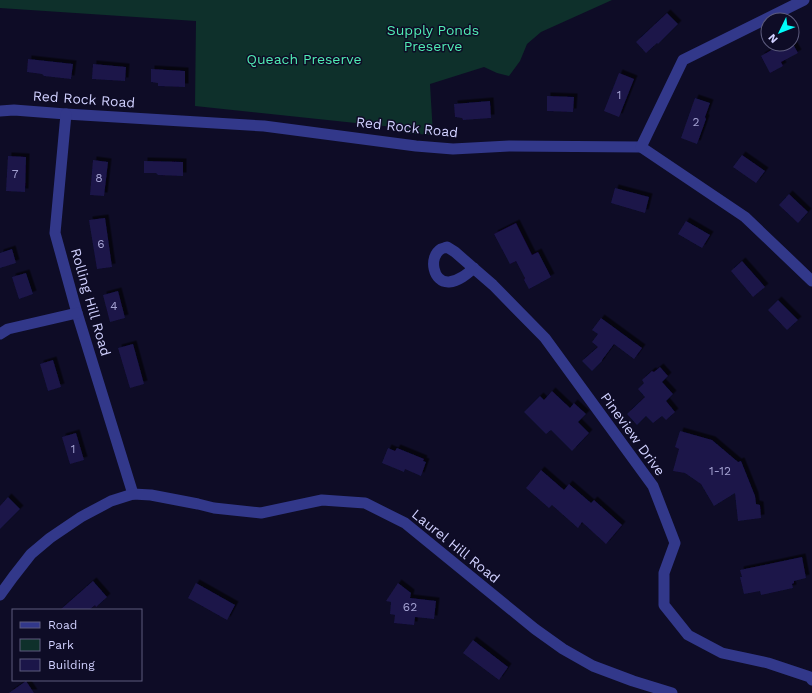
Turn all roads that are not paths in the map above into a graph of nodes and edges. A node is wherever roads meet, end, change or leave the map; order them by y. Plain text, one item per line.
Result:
1 (804, 0) edge
2 (0, 111) edge
3 (66, 114) junction
4 (641, 146) junction
5 (474, 268) dead end
6 (812, 281) edge
7 (77, 313) junction
8 (0, 334) edge
9 (133, 494) junction
10 (0, 595) edge
11 (812, 680) edge
12 (672, 693) edge

1 - 4 street
2 - 3 street, Red Rock Road
3 - 4 street, Red Rock Road
3 - 7 street, Rolling Hill Road
4 - 6 street
5 - 11 street, Pineview Drive
7 - 8 street
7 - 9 street, Rolling Hill Road
9 - 10 street, Laurel Hill Road
9 - 12 street, Laurel Hill Road

